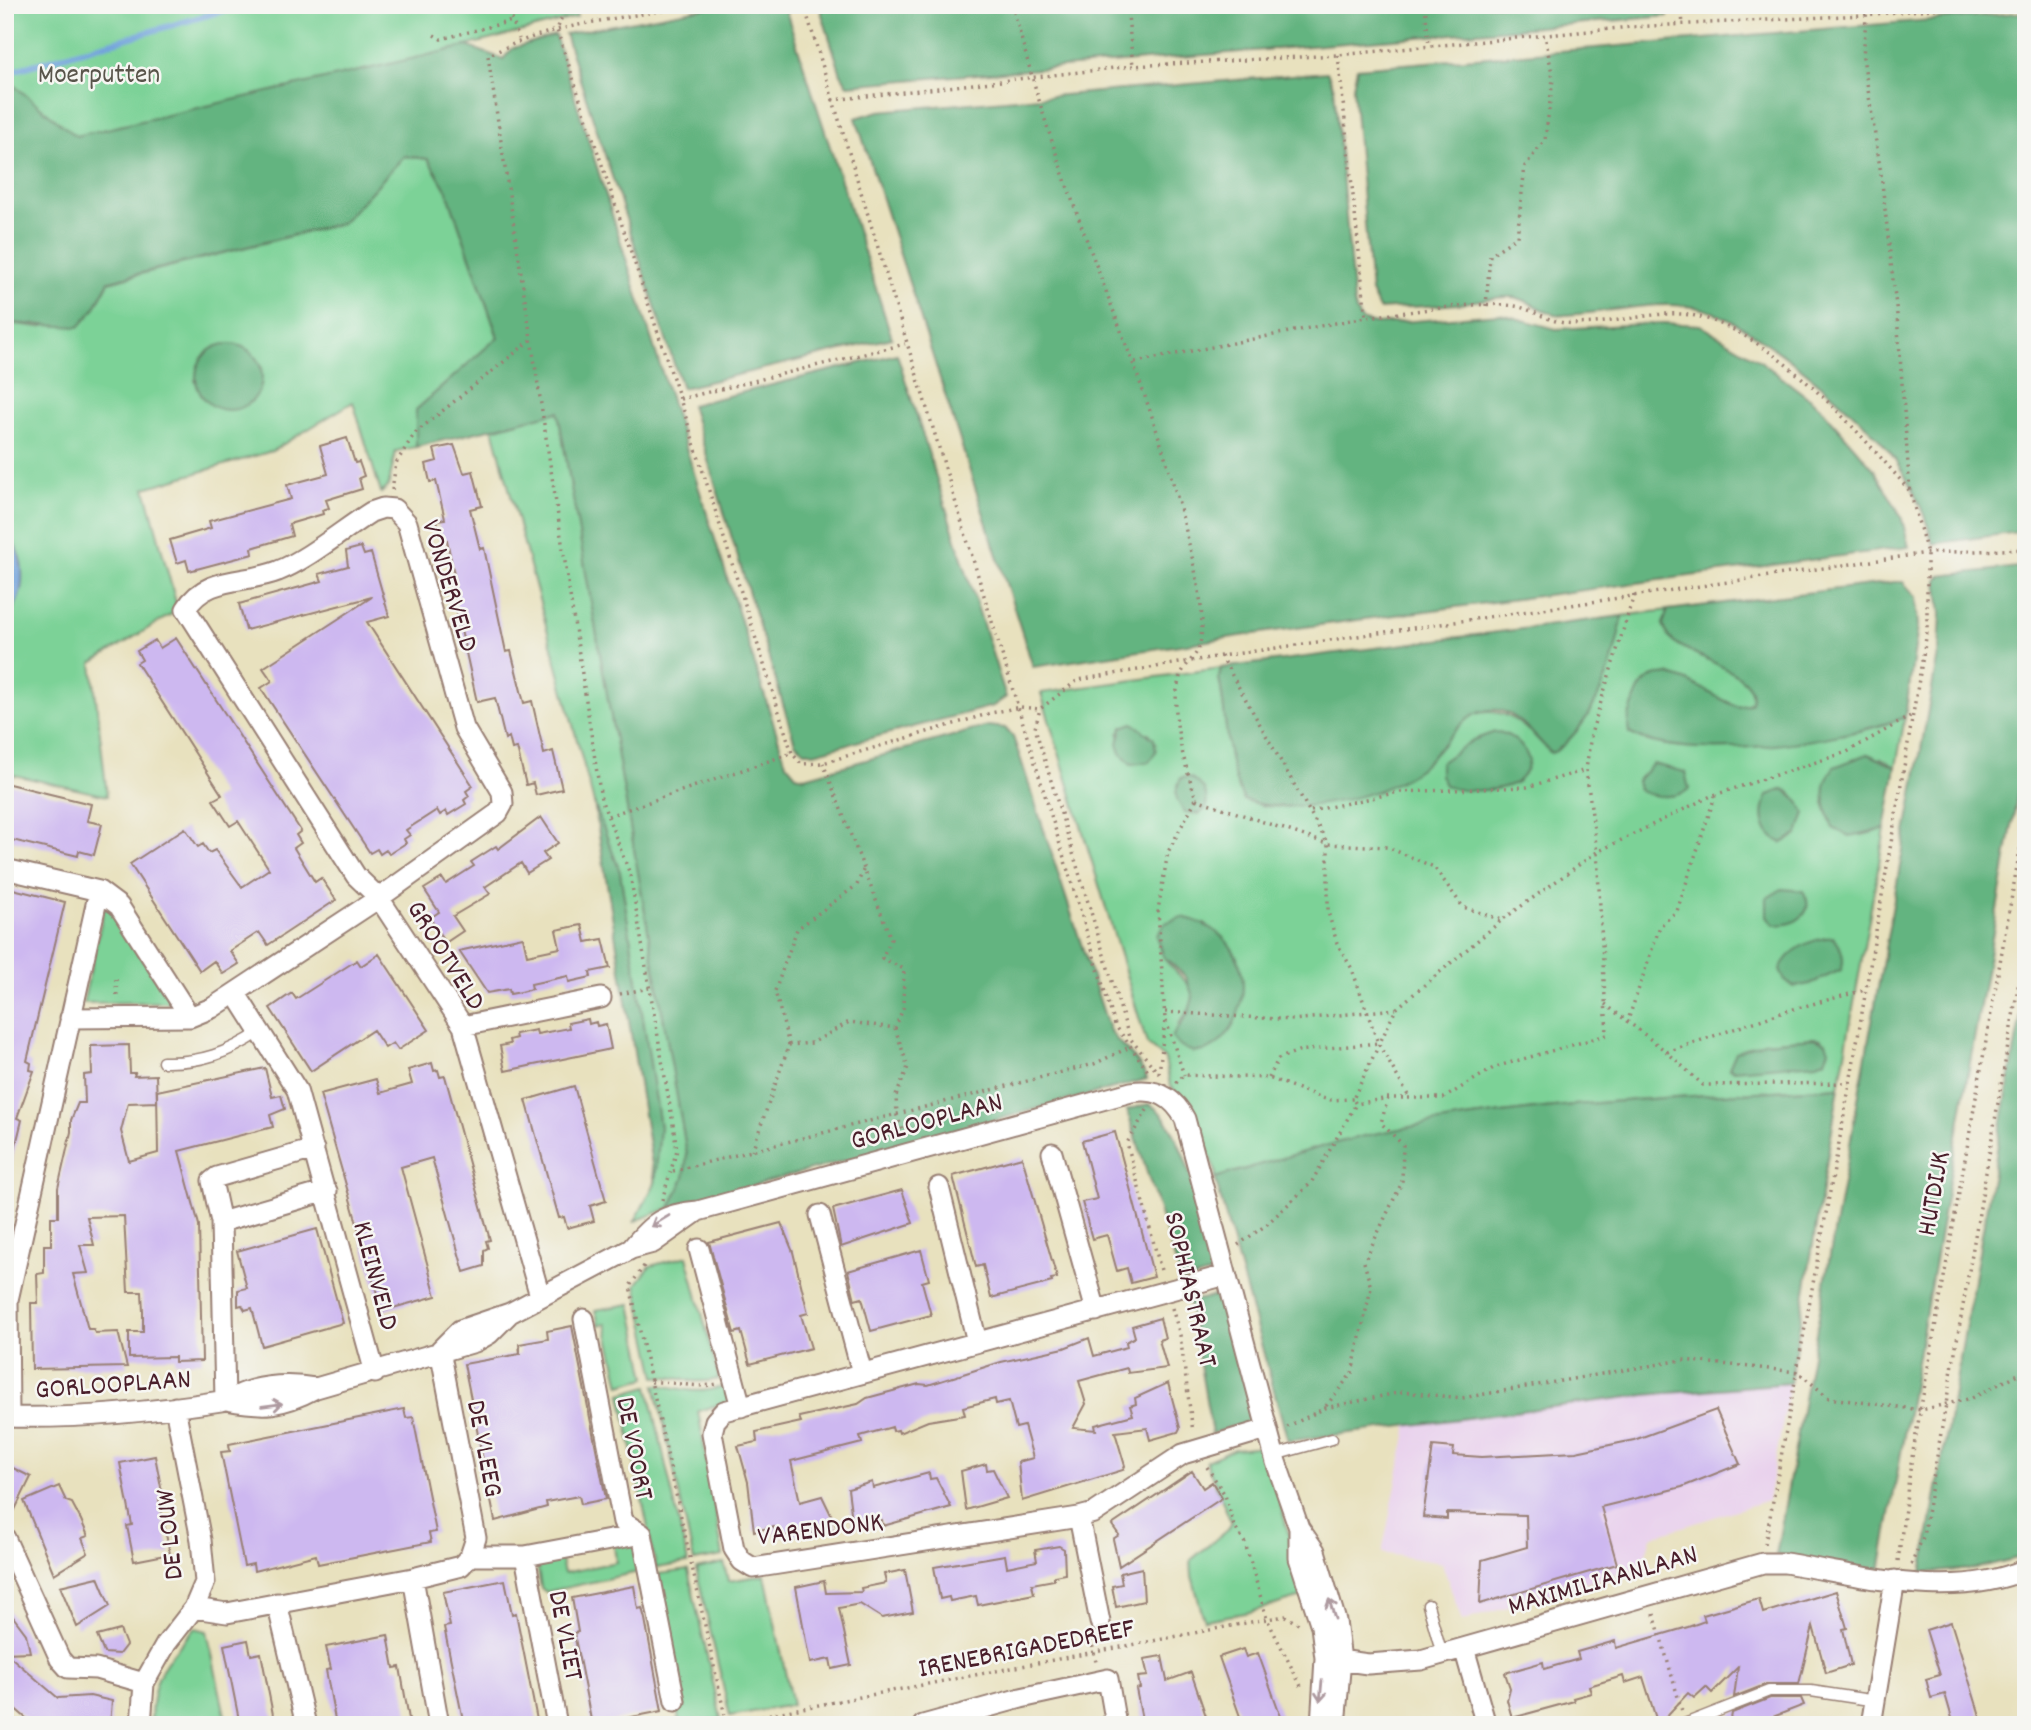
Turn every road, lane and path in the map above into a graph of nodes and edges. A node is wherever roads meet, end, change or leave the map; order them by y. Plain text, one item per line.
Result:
1 (507, 5) edge
2 (566, 5) edge
3 (698, 5) edge
4 (804, 5) edge
5 (1012, 5) edge
6 (1127, 5) edge
7 (1425, 5) edge
8 (1681, 5) edge
9 (1867, 5) edge
10 (1977, 5) edge
11 (1864, 15) junction
12 (512, 21) junction
13 (1684, 25) junction
14 (557, 30) junction
15 (434, 35) dead end
16 (1545, 35) junction
17 (519, 40) junction
18 (1429, 46) junction
19 (1338, 55) junction
20 (1133, 66) junction
21 (1033, 79) junction
22 (832, 100) junction
23 (1486, 306) junction
24 (1366, 317) junction
25 (531, 340) junction
26 (905, 344) junction
27 (1134, 362) junction
28 (680, 399) junction
29 (1910, 492) junction
30 (389, 508) junction
31 (2026, 549) edge
32 (1927, 553) junction
33 (1634, 595) junction
34 (1221, 656) junction
35 (1187, 662) junction
36 (1020, 707) junction
37 (1040, 709) junction
38 (1914, 714) junction
39 (792, 753) junction
40 (823, 763) junction
41 (1586, 770) junction
42 (1716, 795) junction
43 (1196, 799) junction
44 (1311, 811) junction
45 (608, 816) junction
46 (2026, 816) edge
47 (1328, 844) junction
48 (1597, 852) junction
49 (864, 868) junction
50 (5, 869) edge
51 (99, 891) junction
52 (379, 898) junction
53 (1502, 920) junction
54 (2026, 941) edge
55 (649, 988) junction
56 (1866, 990) junction
57 (236, 994) junction
58 (601, 998) joint
59 (1605, 1004) junction
60 (1396, 1009) junction
61 (1164, 1012) junction
62 (1369, 1012) junction
63 (190, 1017) junction
64 (70, 1018) junction
65 (1165, 1020) junction
66 (1627, 1023) junction
67 (463, 1026) junction
68 (895, 1028) junction
69 (260, 1032) junction
70 (1378, 1043) junction
71 (789, 1045) junction
72 (1132, 1046) junction
73 (1667, 1052) junction
74 (163, 1062) dead end
75 (1184, 1075) junction
76 (1269, 1078) junction
77 (1850, 1083) junction
78 (1162, 1090) junction
79 (1388, 1098) junction
80 (1409, 1098) junction
81 (1353, 1099) junction
82 (1356, 1104) junction
83 (897, 1116) junction
84 (906, 1140) dead end
85 (314, 1149) junction
86 (752, 1151) junction
87 (1052, 1153) dead end
88 (939, 1187) dead end
89 (327, 1191) junction
90 (820, 1215) dead end
91 (221, 1222) junction
92 (699, 1249) dead end
93 (1223, 1266) junction
94 (630, 1286) dead end
95 (1167, 1293) junction
96 (540, 1296) junction
97 (7, 1300) edge
98 (1096, 1311) junction
99 (584, 1319) dead end
100 (977, 1342) junction
101 (440, 1350) junction
102 (2026, 1370) edge
103 (375, 1373) junction
104 (862, 1373) junction
105 (1798, 1373) junction
106 (733, 1381) junction
107 (651, 1382) junction
108 (225, 1400) junction
109 (1945, 1406) junction
110 (175, 1407) junction
111 (741, 1407) junction
112 (1325, 1408) junction
113 (1920, 1410) junction
114 (7, 1417) edge
115 (1332, 1439) dead end
116 (1270, 1440) junction
117 (1195, 1448) junction
118 (1079, 1517) junction
119 (642, 1534) junction
120 (5, 1538) edge
121 (470, 1556) junction
122 (525, 1556) junction
123 (1763, 1563) junction
124 (2026, 1569) edge
125 (413, 1578) junction
126 (1895, 1580) junction
127 (1648, 1594) junction
128 (277, 1604) junction
129 (1428, 1605) dead end
130 (194, 1608) junction
131 (1100, 1619) joint
132 (1267, 1619) junction
133 (1304, 1633) dead end
134 (1464, 1648) junction
135 (1094, 1652) junction
136 (1442, 1654) junction
137 (1333, 1659) junction
138 (1100, 1681) junction
139 (144, 1683) junction
140 (1306, 1697) dead end
141 (676, 1700) dead end
142 (1875, 1701) junction
143 (727, 1723) edge
144 (1684, 1724) edge
145 (141, 1725) edge
146 (306, 1725) edge
147 (439, 1725) edge
148 (557, 1725) edge
149 (714, 1725) edge
150 (923, 1725) edge
151 (1116, 1725) edge
152 (1321, 1725) edge
153 (1335, 1725) edge
154 (1486, 1725) edge
155 (1871, 1725) edge

1 - 12 path
2 - 14 path
3 - 14 path
4 - 22 path
5 - 21 path
6 - 20 path
7 - 18 path
8 - 13 path
9 - 11 path
10 - 11 path
11 - 13 path
11 - 29 path
12 - 15 path
12 - 17 path
13 - 16 path
14 - 17 path
14 - 28 path
16 - 18 path
16 - 23 path
17 - 25 path
18 - 19 path
19 - 20 path
19 - 24 path
20 - 21 path
21 - 22 path
21 - 27 path
22 - 26 path
23 - 24 path
23 - 29 path
24 - 27 path
25 - 30 path
25 - 45 path
26 - 28 path
26 - 36 path
27 - 35 path
28 - 39 path
29 - 32 path
30 - 52 street, VONDERVELD
30 - 52 street, VONDERVELD
31 - 32 path
32 - 33 path
32 - 38 path
33 - 34 path
33 - 41 path
34 - 35 path
34 - 44 path
35 - 37 path
35 - 43 path
36 - 37 path
36 - 40 path
36 - 72 path
37 - 78 path
38 - 42 path
38 - 56 path
39 - 40 path
39 - 45 path
40 - 49 path
41 - 44 path
41 - 48 path
42 - 48 path
42 - 66 path
43 - 47 path
43 - 61 path
44 - 47 path
45 - 55 path
46 - 113 path, HUTDIJK
47 - 53 path
47 - 62 path
48 - 53 path
48 - 59 path
49 - 68 path
49 - 71 path
50 - 51 street
51 - 63 street
51 - 64 street
52 - 57 street, GROOTVELD
52 - 67 street, GROOTVELD
53 - 60 path
54 - 109 path, HUTDIJK
55 - 58 path
55 - 86 path
56 - 73 path
56 - 77 path
57 - 63 street, GROOTVELD
57 - 69 street, KLEINVELD
58 - 67 street
59 - 66 path
59 - 80 path
60 - 62 path
60 - 70 path
61 - 62 path
61 - 65 path
62 - 70 path
63 - 64 street, GROOTVELD
64 - 97 street
65 - 75 path
65 - 78 path
66 - 73 path
67 - 96 street, GROOTVELD
68 - 71 path
68 - 83 path
69 - 74 lane
69 - 85 street, KLEINVELD
70 - 76 path
70 - 80 path
70 - 81 path
71 - 86 path
72 - 78 path
72 - 83 path
73 - 77 path
75 - 76 path
75 - 78 path
76 - 81 path
77 - 105 path
78 - 93 street, SOPHIASTRAAT
78 - 95 path, SOPHIASTRAAT
78 - 96 street, GORLOOPLAAN
79 - 80 path
79 - 82 path
79 - 112 path
81 - 82 path
82 - 93 path
83 - 84 path
83 - 86 path
85 - 89 street, KLEINVELD
85 - 91 street
87 - 98 street
88 - 100 street
89 - 91 street, KLEINVELD
89 - 103 street, KLEINVELD
90 - 104 street
91 - 108 street
92 - 106 street
93 - 95 street, VARENDONK
93 - 116 street, SOPHIASTRAAT
94 - 107 path
95 - 98 street, VARENDONK
95 - 117 path, SOPHIASTRAAT
96 - 101 street, GORLOOPLAAN
97 - 114 street
98 - 100 street, VARENDONK
99 - 119 street, DE VOORT
100 - 104 street, VARENDONK
101 - 103 street, GORLOOPLAAN
101 - 121 street, DE VLEEG
102 - 109 path
103 - 108 street, GORLOOPLAAN
104 - 111 street, VARENDONK
105 - 112 path
105 - 113 path
105 - 123 path
106 - 107 path
106 - 111 street
107 - 143 path
108 - 110 street, GORLOOPLAAN
109 - 113 path
109 - 126 path, HUTDIJK
110 - 114 street, GORLOOPLAAN
110 - 130 street, DE LOUW
111 - 118 street, VARENDONK
112 - 116 path
113 - 126 path, HUTDIJK
115 - 116 lane
116 - 117 street, VARENDONK
116 - 137 street, SOPHIASTRAAT
117 - 118 street, VARENDONK
117 - 132 path, SOPHIASTRAAT
118 - 131 street
119 - 122 street, DE VLIET
119 - 141 street, DE VOORT
120 - 139 street
121 - 122 street, DE VLIET
121 - 125 street, DE VLIET
122 - 148 street, DE VLIET
123 - 126 street, MAXIMILIAANLAAN
123 - 127 street, MAXIMILIAANLAAN
124 - 126 street, MAXIMILIAANLAAN
125 - 128 street, DE VLIET
125 - 147 street
126 - 142 street
127 - 134 street, MAXIMILIAANLAAN
127 - 144 path
128 - 130 street, DE VLIET
128 - 146 street
129 - 136 lane
130 - 139 street, DE LOUW
131 - 135 path
132 - 133 path, IRENEBRIGADEDREEF
132 - 135 path, IRENEBRIGADEDREEF
132 - 140 path, SOPHIASTRAAT
134 - 136 street, MAXIMILIAANLAAN
134 - 154 street
135 - 138 path
135 - 143 path, IRENEBRIGADEDREEF
136 - 137 street, MAXIMILIAANLAAN
137 -> 152 street, SOPHIASTRAAT
137 - 153 street, SOPHIASTRAAT
138 - 150 street
138 - 151 street
139 - 145 street, DE LOUW
142 - 144 lane
142 - 155 street
143 - 149 path, IRENEBRIGADEDREEF

